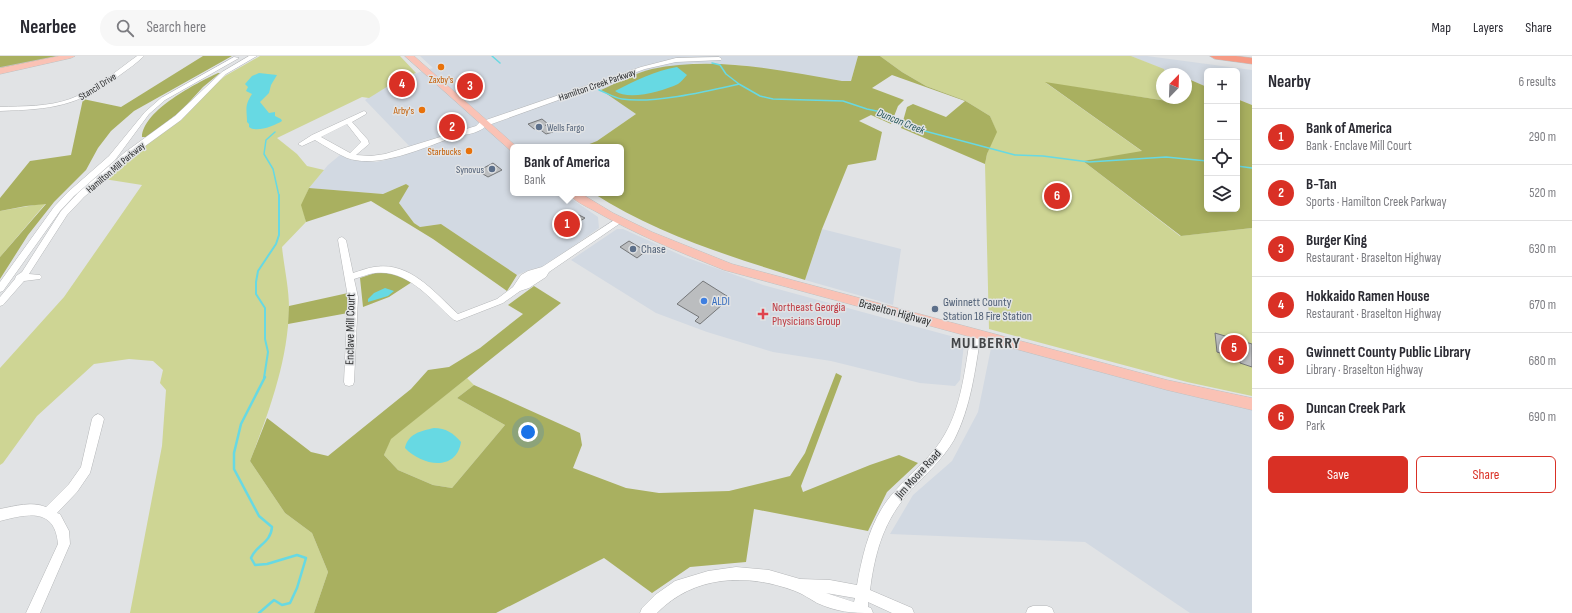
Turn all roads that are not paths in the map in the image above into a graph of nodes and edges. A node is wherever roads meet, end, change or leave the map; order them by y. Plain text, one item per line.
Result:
1 (71, 56) edge
2 (141, 56) edge
3 (240, 56) edge
4 (254, 56) edge
5 (409, 56) edge
6 (1215, 56) edge
7 (719, 59) dead end
8 (1252, 61) edge
9 (0, 71) edge
10 (0, 109) edge
11 (364, 113) dead end
12 (348, 122) junction
13 (482, 124) junction
14 (316, 137) junction
15 (302, 144) dead end
16 (510, 146) edge
17 (350, 156) junction
18 (578, 196) edge
19 (619, 220) junction
20 (342, 240) dead end
21 (37, 277) dead end
22 (349, 277) junction
23 (9, 278) junction
24 (22, 278) junction
25 (0, 289) edge
26 (0, 303) edge
27 (976, 334) junction
28 (349, 382) dead end
29 (1252, 404) edge
30 (98, 419) dead end
31 (48, 514) junction
32 (0, 515) edge
33 (800, 586) junction
34 (861, 592) junction
35 (33, 613) edge
36 (647, 613) edge
37 (862, 613) edge
38 (907, 613) edge
39 (1033, 613) edge
40 (1047, 613) edge

1 - 9 main road
2 - 10 street, Stancil Drive
3 - 23 street, Hamilton Mill Parkway
4 - 24 street, Hamilton Mill Parkway
5 - 13 main road
6 - 8 highway
7 - 13 street, Hamilton Creek Parkway
11 - 12 street
12 - 14 street
12 - 17 street
13 - 16 main road
13 - 17 street, Hamilton Creek Parkway
14 - 15 street
14 - 17 street, Hamilton Creek Parkway
18 - 19 main road, Braselton Highway
19 - 22 street, Enclave Mill Court
19 - 27 main road, Braselton Highway
20 - 22 street, Enclave Mill Court
21 - 24 street
22 - 28 street, Enclave Mill Court
23 - 24 street
23 - 25 street, Hamilton Mill Parkway
24 - 26 street, Hamilton Mill Parkway
27 - 29 main road, Braselton Highway
27 - 34 street, Jim Moore Road
30 - 31 street
31 - 32 street
31 - 35 street
33 - 34 street
33 - 36 street
33 - 37 street
34 - 37 street, Jim Moore Road
34 - 38 street
39 - 40 street

